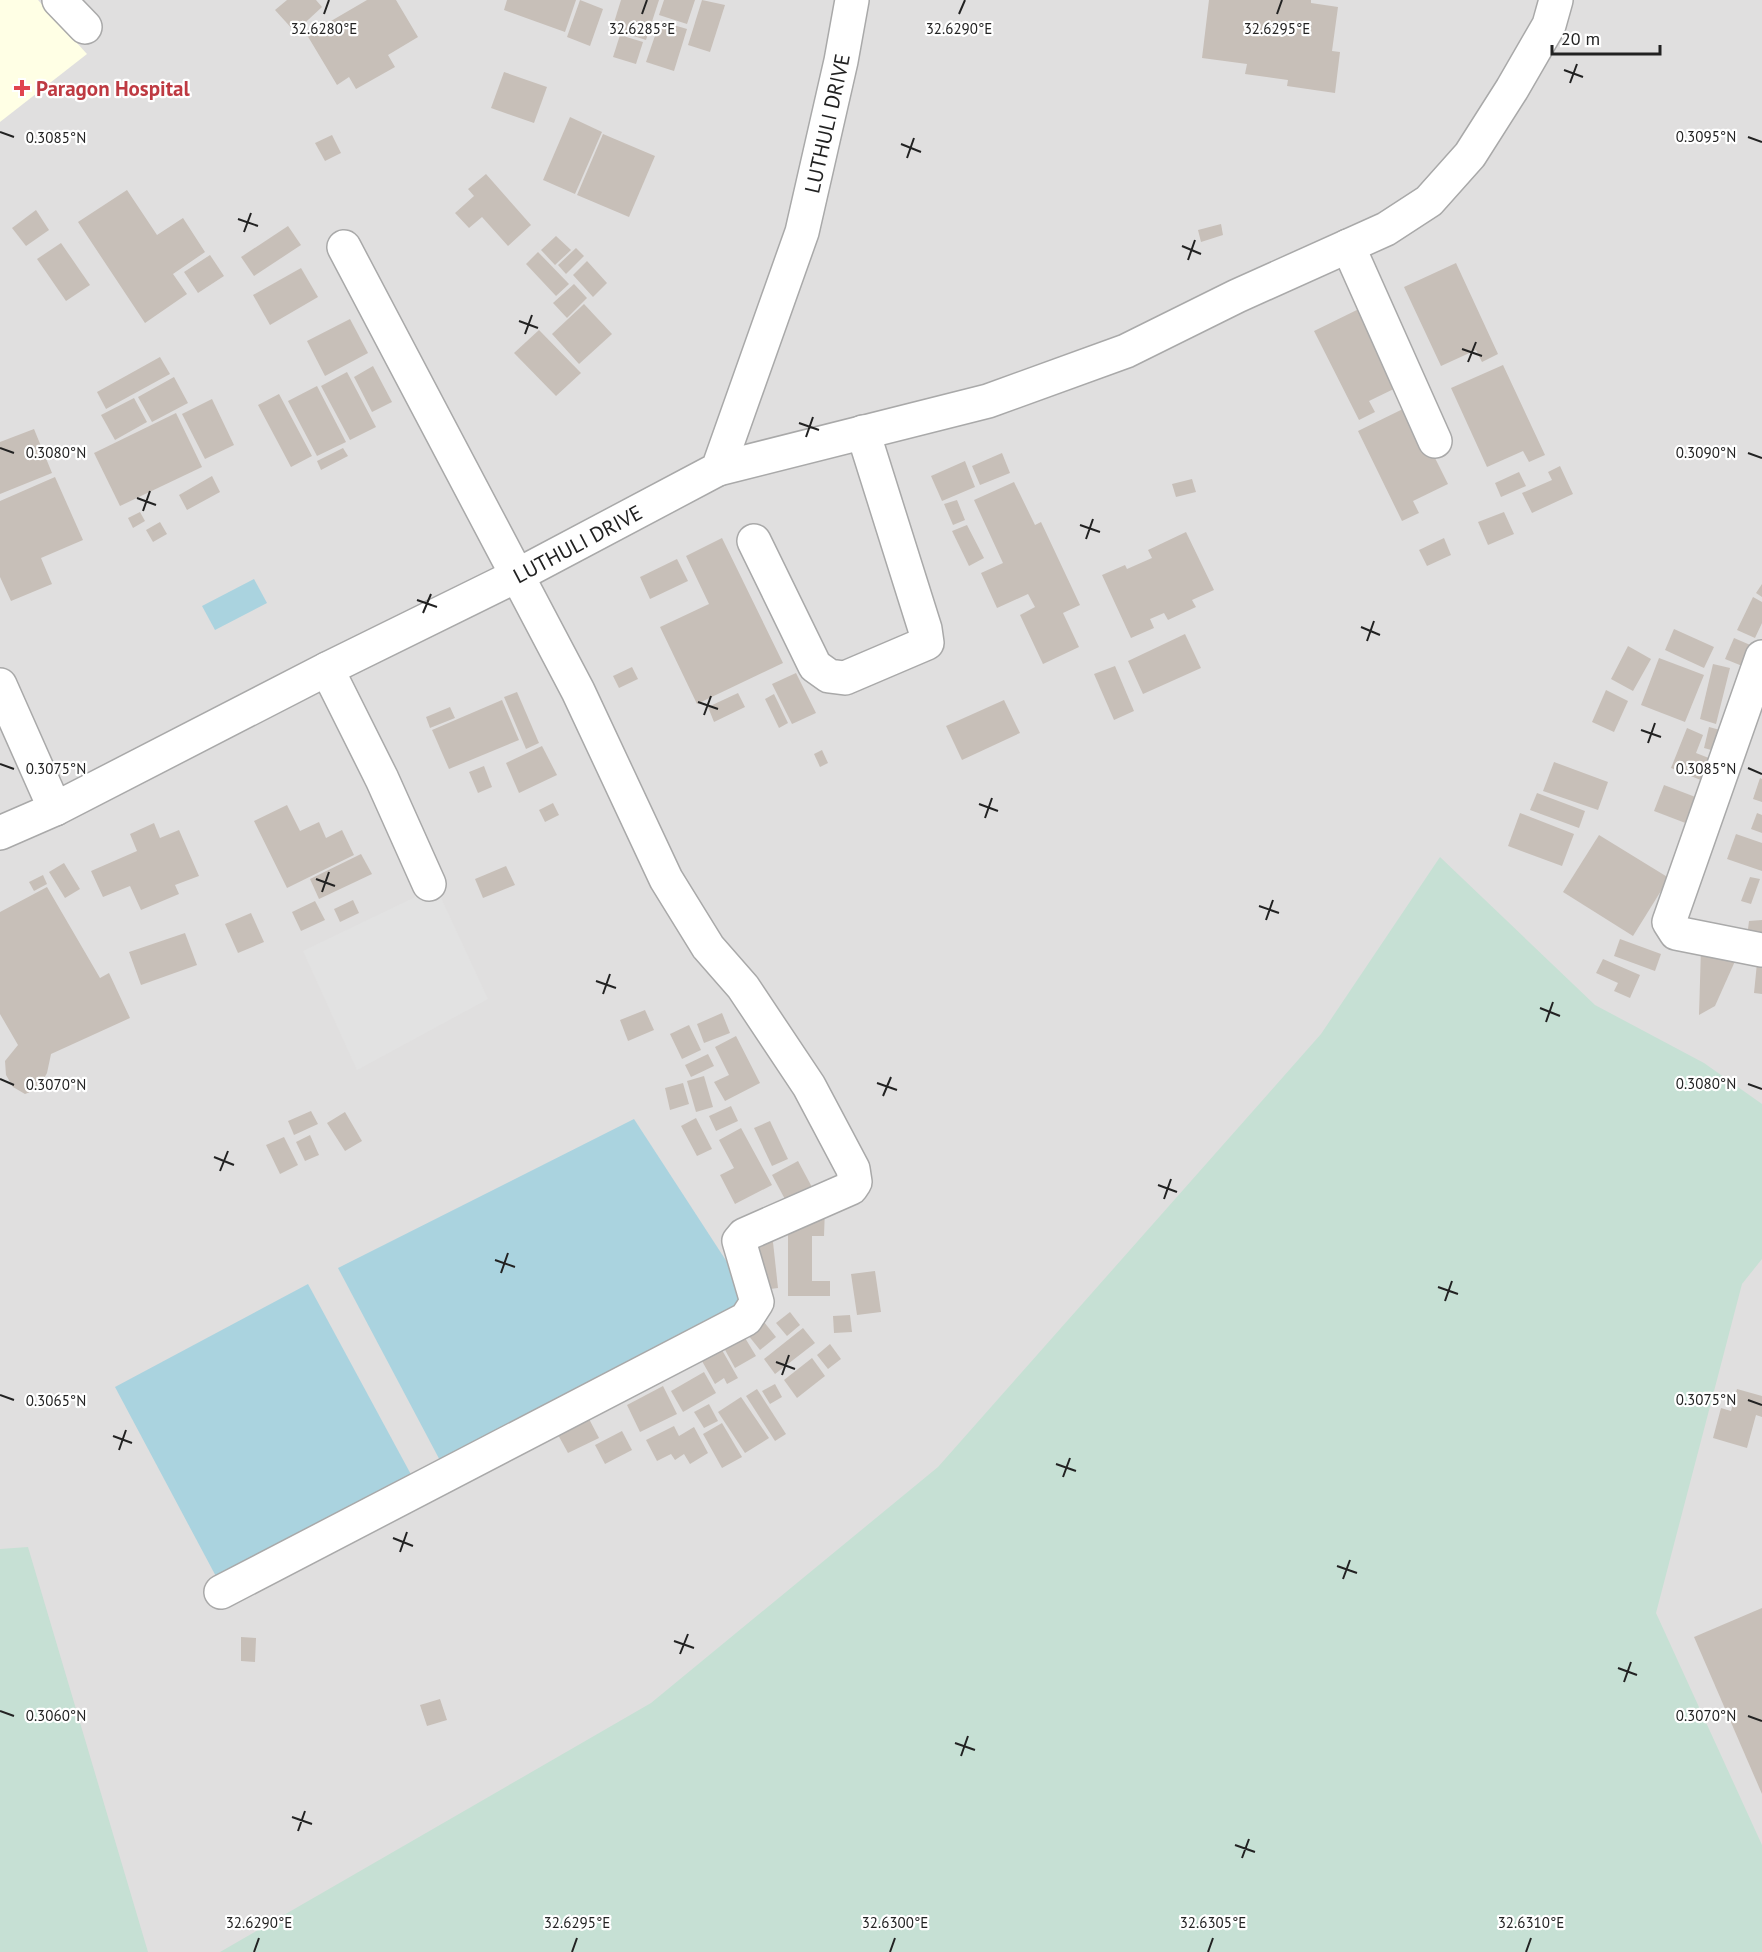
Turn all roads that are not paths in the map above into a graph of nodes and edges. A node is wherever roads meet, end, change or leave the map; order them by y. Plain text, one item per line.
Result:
1 (59, 0) edge
2 (852, 0) edge
3 (1556, 0) edge
4 (85, 27) dead end
5 (1348, 246) junction
6 (344, 247) dead end
7 (863, 432) junction
8 (1436, 441) dead end
9 (718, 469) junction
10 (754, 541) dead end
11 (518, 575) junction
12 (1762, 657) edge
13 (327, 669) junction
14 (0, 685) edge
15 (54, 809) junction
16 (0, 833) edge
17 (429, 884) dead end
18 (1762, 950) edge
19 (220, 1592) dead end

1 - 4 street
2 - 9 street, LUTHULI DRIVE
3 - 5 street
5 - 7 street
5 - 8 street
6 - 11 street
7 - 9 street
7 - 10 street
9 - 11 street, LUTHULI DRIVE
11 - 13 street, LUTHULI DRIVE
11 - 19 street
12 - 18 street
13 - 15 street, LUTHULI DRIVE
13 - 17 street
14 - 15 street
15 - 16 street, LUTHULI DRIVE

